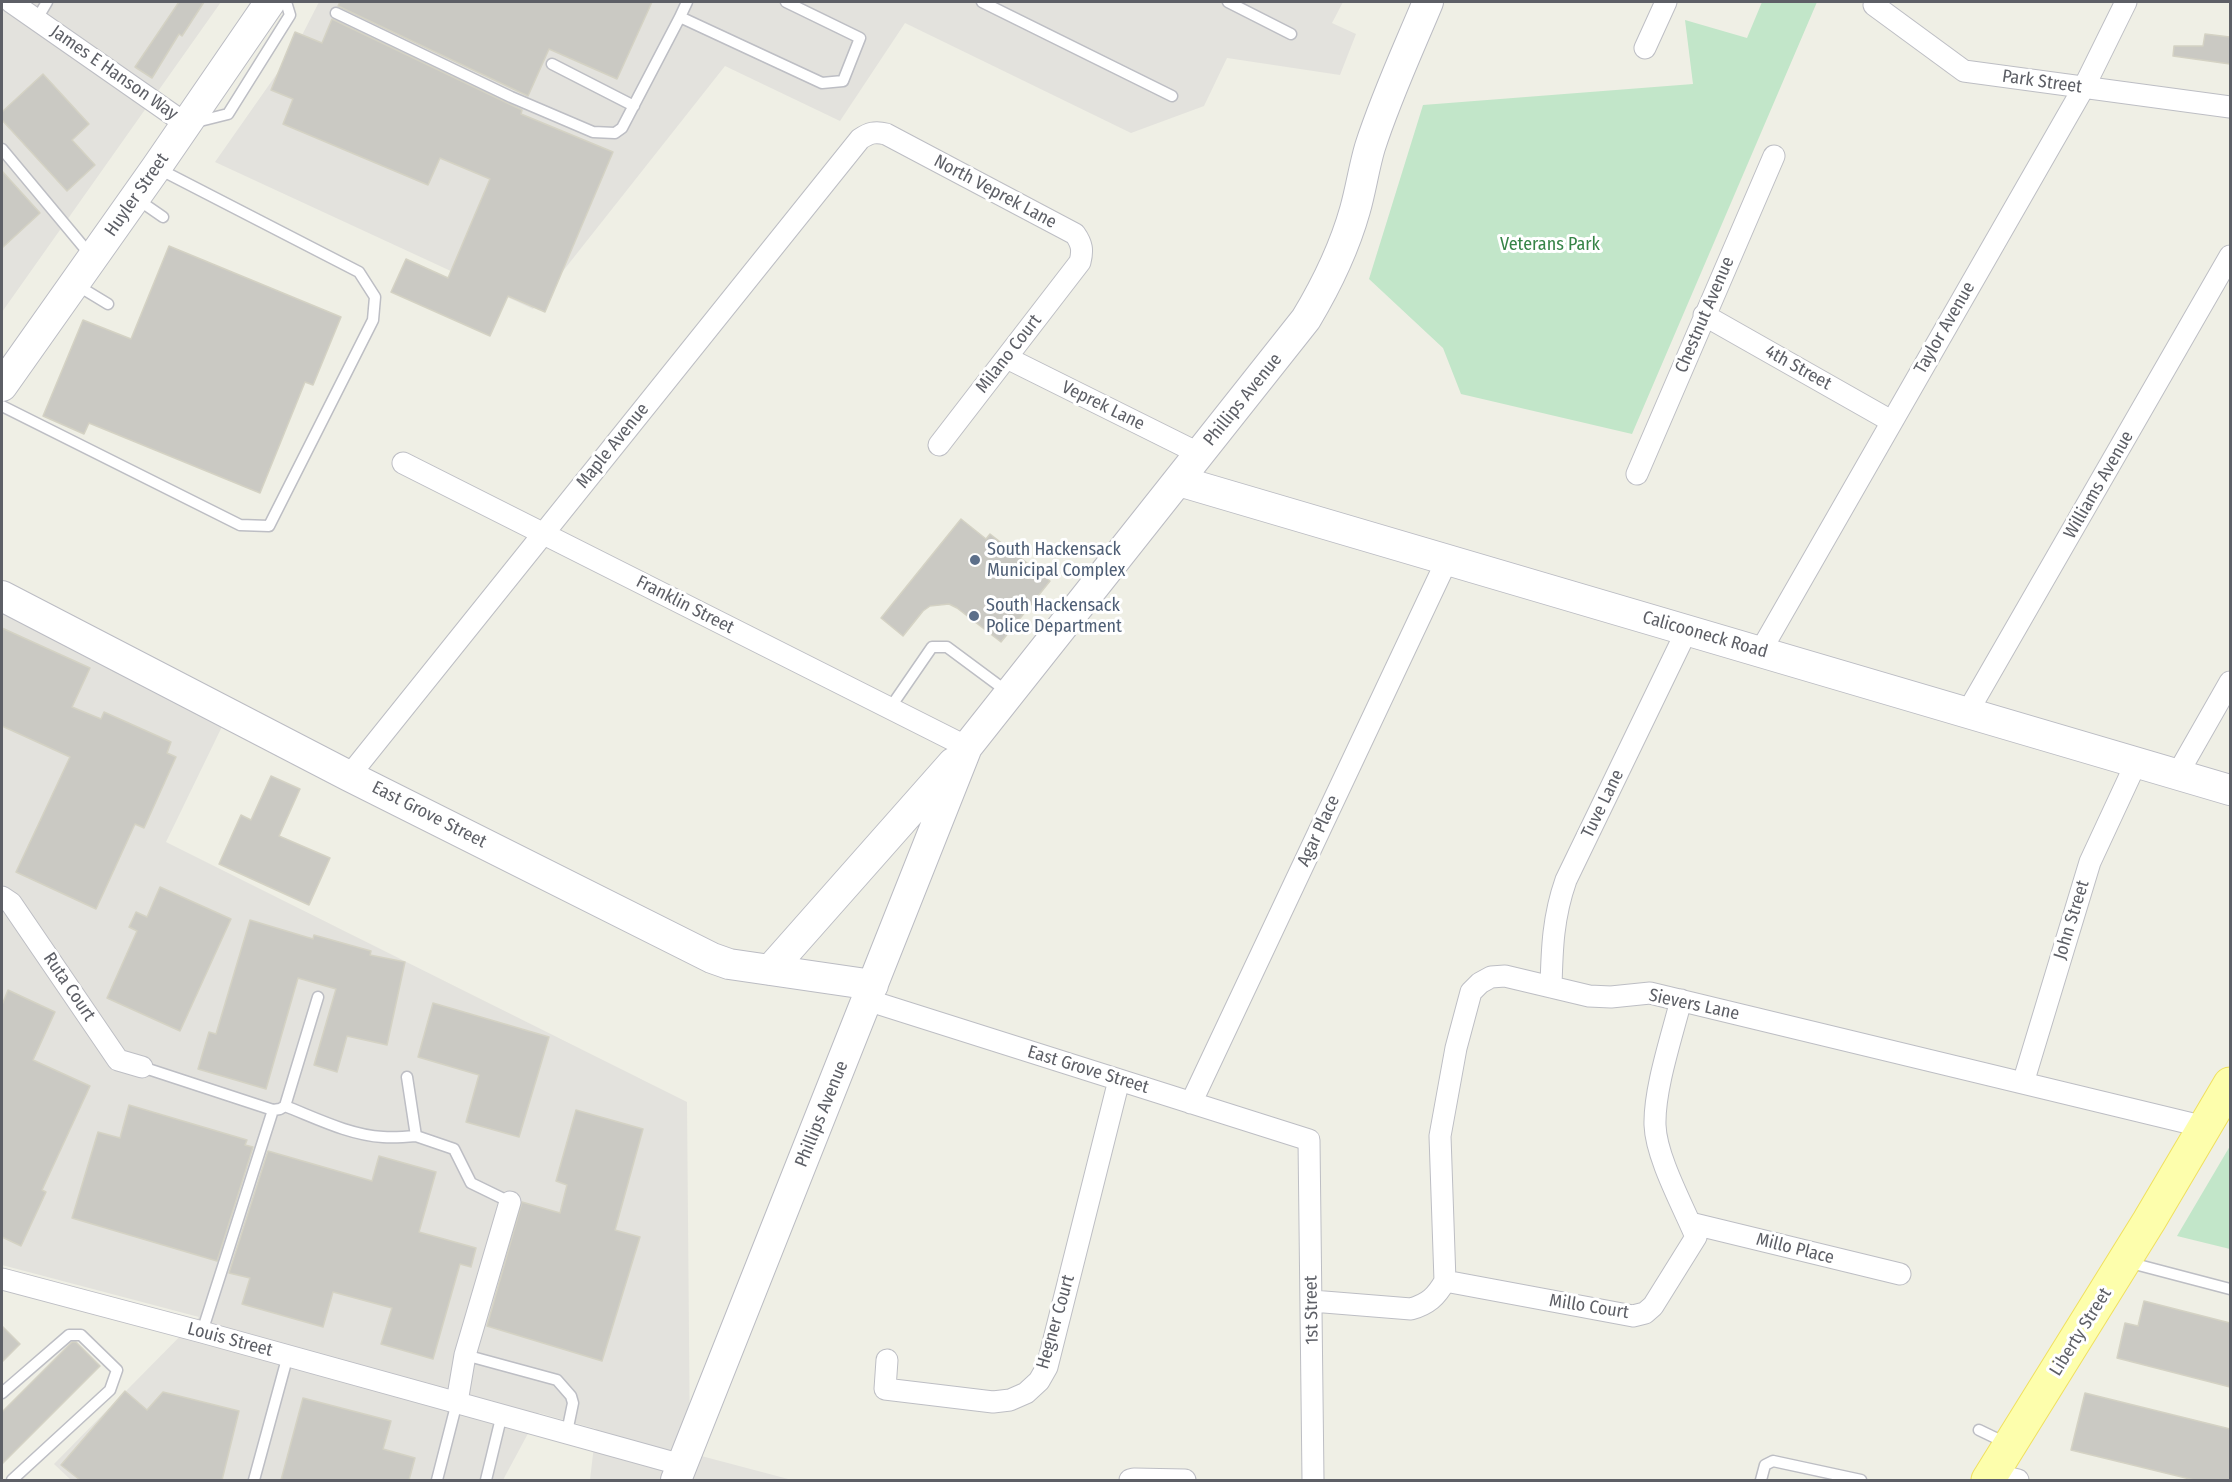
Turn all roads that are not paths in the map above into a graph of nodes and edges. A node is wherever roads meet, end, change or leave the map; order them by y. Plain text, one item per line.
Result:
1 (11, 2) edge
2 (270, 2) edge
3 (286, 2) edge
4 (687, 2) edge
5 (786, 2) edge
6 (982, 2) edge
7 (1228, 2) edge
8 (1428, 2) edge
9 (1666, 2) edge
10 (2126, 2) edge
11 (1874, 5) dead end
12 (42, 10) edge
13 (336, 13) dead end
14 (680, 17) junction
15 (1291, 33) dead end
16 (1645, 48) dead end
17 (552, 64) dead end
18 (2084, 87) junction
19 (1172, 96) dead end
20 (634, 106) junction
21 (2230, 107) edge
22 (186, 124) junction
23 (886, 134) joint
24 (2, 149) edge
25 (1774, 156) dead end
26 (156, 168) junction
27 (135, 197) junction
28 (163, 217) dead end
29 (2230, 256) edge
30 (93, 257) junction
31 (1078, 264) joint
32 (74, 284) junction
33 (108, 304) dead end
34 (1704, 315) junction
35 (1006, 358) junction
36 (2, 386) edge
37 (2, 406) edge
38 (1892, 421) junction
39 (939, 445) dead end
40 (1200, 454) junction
41 (403, 463) dead end
42 (1637, 474) dead end
43 (1179, 481) junction
44 (543, 533) junction
45 (1448, 560) junction
46 (2, 596) edge
47 (1687, 630) junction
48 (1760, 652) junction
49 (2230, 682) edge
50 (1009, 694) junction
51 (890, 708) junction
52 (1966, 713) junction
53 (967, 747) junction
54 (2136, 763) junction
55 (2177, 775) junction
56 (349, 776) junction
57 (2230, 790) edge
58 (2, 897) edge
59 (770, 970) junction
60 (1551, 987) junction
61 (870, 993) junction
62 (318, 997) dead end
63 (1681, 1000) junction
64 (142, 1067) joint
65 (407, 1077) dead end
66 (1119, 1080) junction
67 (2023, 1083) junction
68 (2230, 1084) edge
69 (1191, 1102) junction
70 (285, 1106) junction
71 (273, 1110) junction
72 (2205, 1127) junction
73 (416, 1136) junction
74 (1309, 1140) joint
75 (510, 1202) joint
76 (1690, 1223) junction
77 (2124, 1261) junction
78 (1900, 1274) dead end
79 (1445, 1281) junction
80 (5, 1284) edge
81 (2230, 1289) edge
82 (1312, 1300) junction
83 (202, 1332) junction
84 (465, 1355) junction
85 (288, 1356) junction
86 (887, 1360) dead end
87 (2, 1393) edge
88 (457, 1402) junction
89 (502, 1414) junction
90 (1978, 1430) dead end
91 (567, 1432) junction
92 (2010, 1445) junction
93 (679, 1473) edge
94 (1999, 1478) edge
95 (12, 1480) edge
96 (254, 1480) edge
97 (437, 1480) edge
98 (486, 1480) edge
99 (1130, 1480) edge
100 (1185, 1480) edge
101 (1313, 1480) edge
102 (1761, 1480) edge
103 (1861, 1480) edge

1 - 12 street, James E Hanson Way
2 - 22 street, Huyler Street
3 - 22 lane
4 - 14 lane
5 - 14 lane
6 - 19 lane
7 - 15 lane
8 - 40 street, Phillips Avenue
9 - 16 street
10 - 18 street, Taylor Avenue
11 - 18 street, Park Street
12 - 22 street, James E Hanson Way
13 - 20 lane
14 - 20 lane
17 - 20 lane
18 - 21 street, Park Street
18 - 38 street, Taylor Avenue
22 - 26 street, Huyler Street
23 - 31 street, North Veprek Lane
23 - 44 street, Maple Avenue
24 - 30 lane
25 - 34 street, Chestnut Avenue
26 - 27 street, Huyler Street
26 - 37 lane
27 - 28 lane
27 - 30 street, Huyler Street
29 - 52 street, Williams Avenue
30 - 32 street, Huyler Street
31 - 35 street, Milano Court
32 - 33 lane
32 - 36 street, Huyler Street
34 - 38 street, 4th Street
34 - 42 street, Chestnut Avenue
35 - 39 street, Milano Court
35 - 40 street, Veprek Lane
38 - 48 street, Taylor Avenue
40 - 43 street, Phillips Avenue
41 - 44 street, Franklin Street
43 - 45 street, Calicooneck Road
43 - 50 street, Phillips Avenue
44 - 51 street, Franklin Street
44 - 56 street, Maple Avenue
45 - 47 street, Calicooneck Road
45 - 69 street, Agar Place
46 - 56 street, East Grove Street
47 - 48 street, Calicooneck Road
47 - 60 street, Tuve Lane
48 - 52 street, Calicooneck Road
49 - 55 street
50 - 51 lane
50 - 53 street, Phillips Avenue
51 - 53 street, Franklin Street
52 - 54 street, Calicooneck Road
53 - 59 street, Phillips Avenue
53 - 61 street, Phillips Avenue
54 - 55 street, Calicooneck Road
54 - 67 street, John Street
55 - 57 street, Calicooneck Road
56 - 59 street, East Grove Street
58 - 64 street, Ruta Court
59 - 61 street, East Grove Street
60 - 63 street, Sievers Lane
60 - 79 street, Sievers Lane
61 - 66 street, East Grove Street
61 - 93 street, Phillips Avenue
62 - 70 lane
63 - 67 street, Sievers Lane
63 - 76 street, Millo Court
64 - 71 lane
65 - 73 lane
66 - 69 street, East Grove Street
66 - 86 street, Hegner Court
67 - 72 street, Sievers Lane
68 - 72 main road, Liberty Street
69 - 74 street, East Grove Street
70 - 71 lane
70 - 73 lane
71 - 83 lane
72 - 77 main road, Liberty Street
73 - 75 lane
74 - 82 street, 1st Street
75 - 84 street
76 - 78 street, Millo Place
76 - 79 street, Millo Court
77 - 81 lane
77 - 92 main road, Liberty Street
79 - 82 street
80 - 83 street, Louis Street
82 - 101 street, 1st Street
83 - 85 street, Louis Street
84 - 88 street
84 - 91 lane
85 - 88 street, Louis Street
85 - 96 lane
87 - 95 lane
88 - 89 street, Louis Street
88 - 97 lane
89 - 91 street, Louis Street
89 - 98 lane
90 - 92 lane
91 - 93 street, Louis Street
92 - 94 main road, Liberty Street
99 - 100 street
102 - 103 lane

